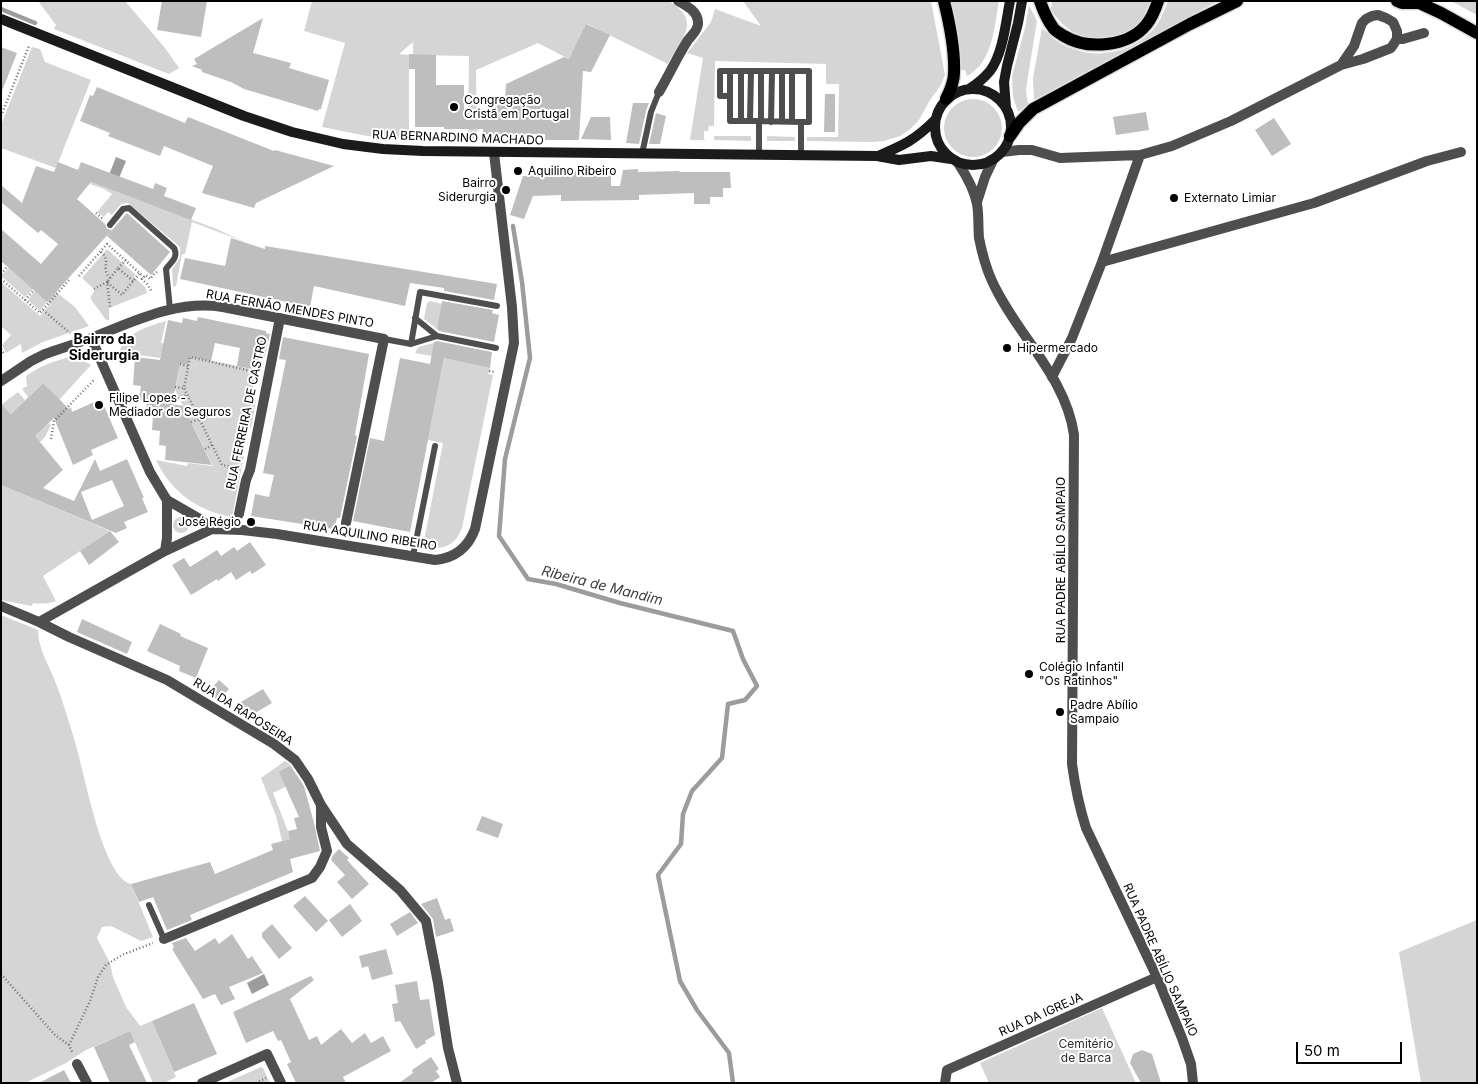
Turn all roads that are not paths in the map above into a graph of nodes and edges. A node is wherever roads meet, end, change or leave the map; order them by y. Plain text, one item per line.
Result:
1 (678, 1) edge
2 (944, 1) edge
3 (1010, 1) edge
4 (1022, 1) edge
5 (1040, 1) edge
6 (1158, 1) edge
7 (1237, 1) edge
8 (1397, 1) edge
9 (1434, 1) edge
10 (1417, 2) edge
11 (1, 19) edge
12 (1477, 24) edge
13 (1424, 33) dead end
14 (1477, 33) edge
15 (1397, 39) junction
16 (1341, 65) junction
17 (730, 71) junction
18 (741, 71) junction
19 (751, 71) junction
20 (761, 71) junction
21 (772, 71) junction
22 (782, 71) junction
23 (792, 71) junction
24 (969, 89) junction
25 (659, 92) joint
26 (730, 96) junction
27 (946, 100) junction
28 (1007, 109) junction
29 (935, 120) junction
30 (741, 121) junction
31 (750, 121) junction
32 (760, 122) junction
33 (771, 122) junction
34 (782, 122) junction
35 (792, 122) junction
36 (801, 122) junction
37 (1010, 136) junction
38 (1002, 152) junction
39 (1461, 152) dead end
40 (494, 153) junction
41 (642, 154) junction
42 (759, 155) junction
43 (1140, 155) junction
44 (801, 156) junction
45 (877, 156) junction
46 (993, 160) junction
47 (954, 161) junction
48 (977, 203) junction
49 (110, 225) dead end
50 (1102, 262) junction
51 (497, 306) dead end
52 (170, 309) junction
53 (280, 318) junction
54 (415, 318) junction
55 (437, 336) junction
56 (91, 338) junction
57 (384, 339) junction
58 (411, 344) junction
59 (496, 348) dead end
60 (1052, 377) junction
61 (1, 381) edge
62 (435, 446) dead end
63 (167, 500) junction
64 (239, 514) dead end
65 (346, 523) dead end
66 (212, 528) junction
67 (164, 551) junction
68 (413, 556) junction
69 (1, 606) edge
70 (39, 622) junction
71 (321, 805) junction
72 (149, 905) dead end
73 (164, 939) joint
74 (1156, 977) junction
75 (77, 1064) road end
76 (87, 1083) edge
77 (202, 1083) edge
78 (280, 1083) edge
79 (457, 1083) edge
80 (945, 1083) edge
81 (1192, 1083) edge

1 - 25 street
2 - 27 main road
3 - 24 main road
4 - 28 main road
5 - 6 main road
7 - 37 main road
8 - 10 main road
9 - 12 main road
10 - 14 main road
11 - 40 main road, RUA BERNARDINO MACHADO
13 - 15 street
15 - 16 street
15 - 16 street
16 - 43 street
17 - 18 lane
17 - 26 lane
17 - 26 lane
18 - 19 lane
18 - 30 lane
19 - 20 lane
19 - 31 lane
20 - 21 lane
20 - 32 lane
21 - 22 lane
21 - 33 lane
22 - 23 lane
22 - 34 lane
23 - 35 lane
23 - 36 lane
24 - 27 main road
24 - 28 main road
25 - 41 lane
26 - 30 lane
27 - 29 main road
28 - 37 main road
29 - 45 main road, RUA BERNARDINO MACHADO
29 - 47 main road
30 - 31 lane
31 - 32 lane
32 - 33 lane
32 - 42 lane
33 - 34 lane
34 - 35 lane
35 - 36 lane
36 - 44 lane
37 - 38 main road
38 - 43 street
38 - 46 main road
39 - 50 street
40 - 41 main road, RUA BERNARDINO MACHADO
40 - 68 street, RUA AQUILINO RIBEIRO
41 - 42 main road, RUA BERNARDINO MACHADO
42 - 44 main road, RUA BERNARDINO MACHADO
43 - 50 street
44 - 45 main road, RUA BERNARDINO MACHADO
45 - 47 main road, RUA BERNARDINO MACHADO
46 - 47 main road
46 - 48 street
47 - 48 street
48 - 60 street, RUA PADRE ABÍLIO SAMPAIO
49 - 52 lane
50 - 60 street
51 - 54 lane
52 - 53 street, RUA FERNÃO MENDES PINTO
52 - 56 street, RUA FERNÃO MENDES PINTO
53 - 57 street, RUA FERNÃO MENDES PINTO
53 - 64 street, RUA FERREIRA DE CASTRO
54 - 55 lane, RUA FERNÃO MENDES PINTO
54 - 58 lane
55 - 58 lane, RUA FERNÃO MENDES PINTO
55 - 59 lane, RUA FERNÃO MENDES PINTO
56 - 61 street, RUA FERNÃO MENDES PINTO
56 - 63 street
57 - 58 lane, RUA FERNÃO MENDES PINTO
57 - 65 street
60 - 74 street, RUA PADRE ABÍLIO SAMPAIO
62 - 68 lane
63 - 66 street
63 - 67 street
66 - 67 street, RUA AQUILINO RIBEIRO
66 - 68 street, RUA AQUILINO RIBEIRO
67 - 70 street, RUA AQUILINO RIBEIRO
69 - 70 street, RUA DA RAPOSEIRA
70 - 71 street, RUA DA RAPOSEIRA
71 - 73 street
71 - 79 street, RUA DA RAPOSEIRA
72 - 73 lane
74 - 80 street, RUA DA IGREJA
74 - 81 street, RUA PADRE ABÍLIO SAMPAIO
75 - 76 street
77 - 78 street

